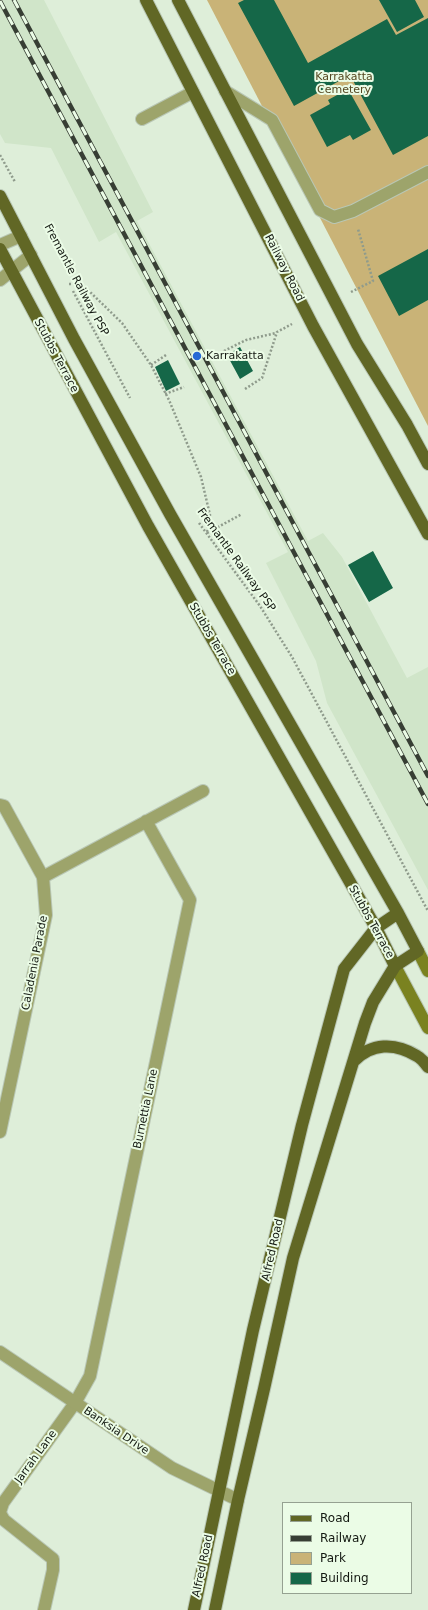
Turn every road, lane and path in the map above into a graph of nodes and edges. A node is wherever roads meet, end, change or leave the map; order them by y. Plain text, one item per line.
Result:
1 (146, 0) edge
2 (178, 0) edge
3 (225, 91) junction
4 (193, 92) junction
5 (142, 119) dead end
6 (0, 155) edge
7 (428, 172) edge
8 (16, 184) dead end
9 (0, 196) edge
10 (21, 236) junction
11 (0, 245) edge
12 (0, 249) edge
13 (31, 254) junction
14 (12, 271) junction
15 (0, 280) edge
16 (277, 332) dead end
17 (224, 350) dead end
18 (166, 355) dead end
19 (151, 365) junction
20 (184, 387) dead end
21 (165, 394) junction
22 (133, 403) dead end
23 (428, 464) edge
24 (242, 514) dead end
25 (196, 519) dead end
26 (207, 533) junction
27 (428, 534) edge
28 (203, 791) dead end
29 (0, 805) edge
30 (146, 822) junction
31 (43, 877) junction
32 (428, 910) edge
33 (398, 913) junction
34 (376, 928) junction
35 (418, 951) junction
36 (395, 966) junction
37 (428, 972) edge
38 (428, 1028) edge
39 (354, 1061) junction
40 (428, 1067) edge
41 (3, 1102) edge
42 (0, 1132) edge
43 (0, 1352) edge
44 (75, 1403) junction
45 (219, 1491) junction
46 (238, 1500) junction
47 (0, 1513) edge
48 (44, 1610) edge
49 (194, 1610) edge
50 (215, 1610) edge

1 - 4 main road, Railway Road
2 - 3 main road
3 - 7 street
3 - 23 main road
4 - 5 street
4 - 27 main road, Railway Road
6 - 8 path
9 - 10 main road
10 - 11 street
10 - 13 main road
12 - 14 main road, Stubbs Terrace
13 - 14 street
13 - 33 main road
14 - 15 street
14 - 34 main road, Stubbs Terrace
16 - 17 path
18 - 19 path
19 - 21 path
19 - 22 path, Fremantle Railway PSP
20 - 21 path
21 - 26 path
24 - 26 path
25 - 26 path, Fremantle Railway PSP
26 - 32 path, Fremantle Railway PSP
28 - 30 street
29 - 31 street, Caladenia Parade
30 - 31 street
30 - 44 street, Burnettia Lane
31 - 41 street, Caladenia Parade
33 - 34 main road, Alfred Road
33 - 35 main road
34 - 36 main road, Stubbs Terrace
34 - 45 main road, Alfred Road
35 - 36 main road, Alfred Road
35 - 37 street
36 - 38 street, Stubbs Terrace
36 - 39 main road, Alfred Road
39 - 40 main road
39 - 46 main road, Alfred Road
41 - 42 street, Caladenia Parade
43 - 44 street, Banksia Drive
44 - 45 street, Banksia Drive
44 - 47 street, Jarrah Lane
45 - 46 street, Banksia Drive
45 - 49 main road, Alfred Road
46 - 50 main road, Alfred Road
47 - 48 street, Jarrah Lane

